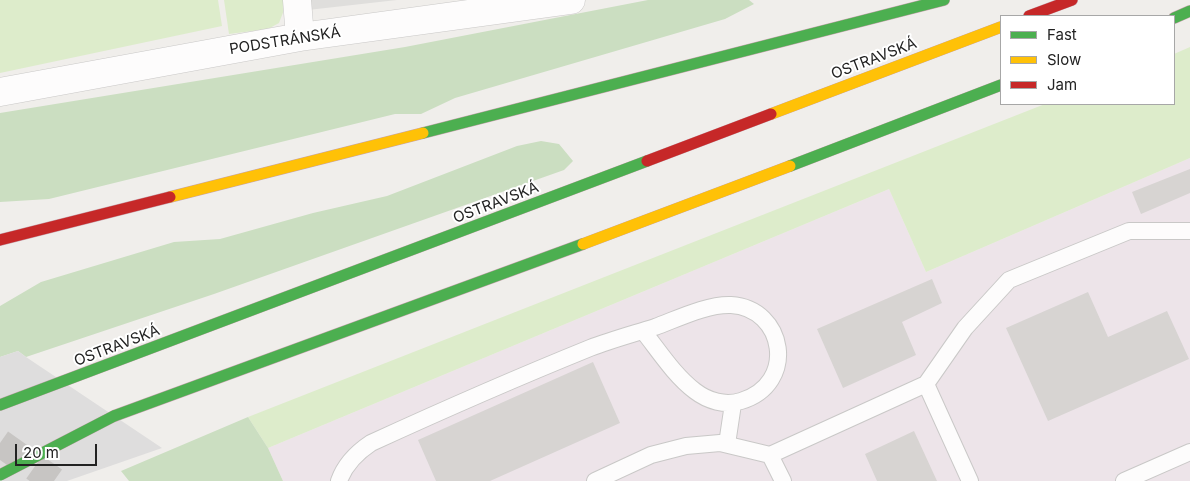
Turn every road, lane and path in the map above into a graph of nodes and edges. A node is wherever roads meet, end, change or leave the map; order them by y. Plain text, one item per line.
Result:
1 (297, 0) edge
2 (571, 0) edge
3 (944, 0) edge
4 (1072, 0) edge
5 (1190, 11) edge
6 (1032, 15) edge
7 (1175, 18) edge
8 (1000, 27) edge
9 (300, 37) junction
10 (1000, 84) edge
11 (0, 92) edge
12 (1190, 231) edge
13 (0, 240) edge
14 (643, 331) junction
15 (926, 384) junction
16 (733, 404) junction
17 (0, 405) edge
18 (114, 416) junction
19 (44, 440) dead end
20 (727, 444) junction
21 (1190, 452) edge
22 (770, 455) junction
23 (0, 475) edge
24 (339, 481) edge
25 (595, 481) edge
26 (782, 481) edge
27 (970, 481) edge
28 (1124, 481) edge

1 - 9 street
2 - 9 street, PODSTRÁNSKÁ
3 - 13 highway
4 - 6 highway
5 - 7 highway
8 - 17 highway, OSTRAVSKÁ
9 - 11 street, PODSTRÁNSKÁ
10 - 18 highway
12 - 15 lane
14 - 16 lane
14 - 16 lane
14 - 24 lane
15 - 22 lane
15 - 27 lane
16 - 20 lane
18 - 19 highway, bridge
18 - 23 highway, bridge
20 - 22 lane
20 - 25 lane
21 - 28 lane
22 - 26 lane

